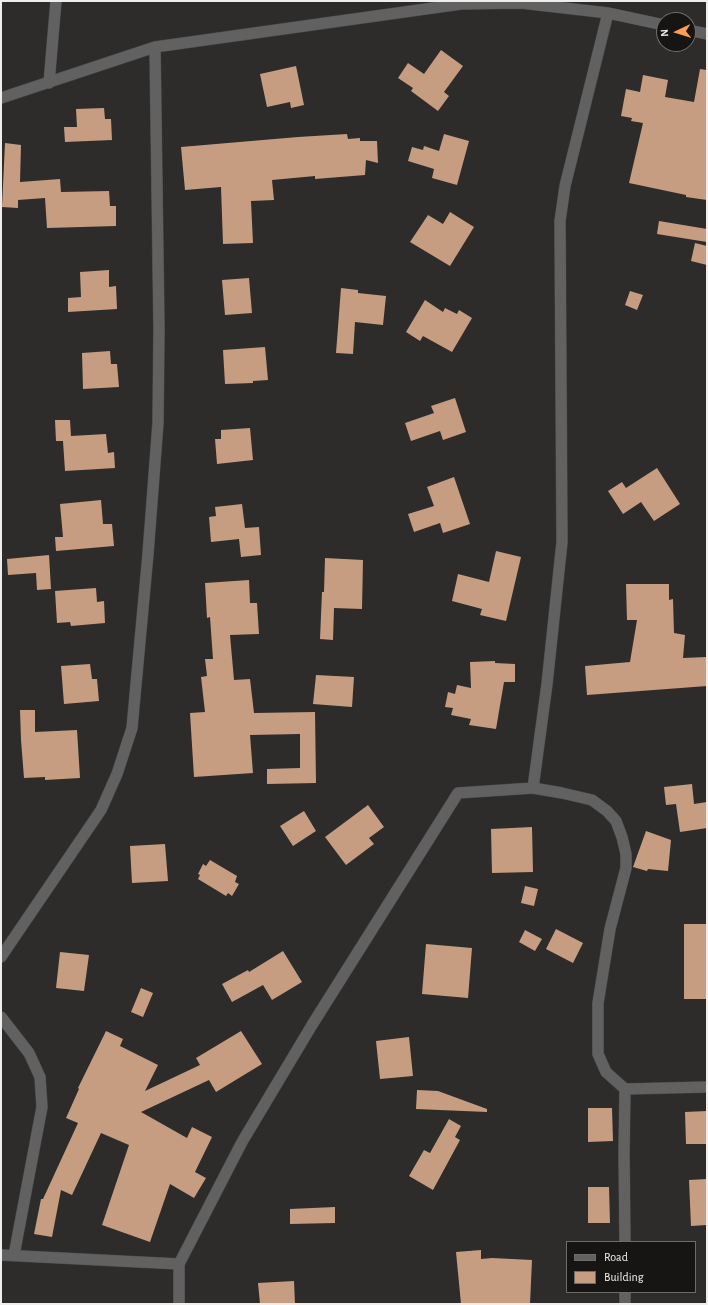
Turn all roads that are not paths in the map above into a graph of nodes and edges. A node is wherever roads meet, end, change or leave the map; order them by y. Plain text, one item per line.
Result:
1 (56, 1) edge
2 (608, 13) junction
3 (656, 23) edge
4 (696, 32) edge
5 (707, 34) edge
6 (155, 47) junction
7 (49, 83) junction
8 (1, 98) edge
9 (533, 788) junction
10 (1, 957) edge
11 (1, 1017) edge
12 (707, 1087) edge
13 (625, 1089) junction
14 (625, 1241) edge
15 (1, 1255) edge
16 (14, 1255) junction
17 (179, 1264) junction
18 (625, 1293) edge
19 (179, 1304) edge
20 (625, 1304) edge

1 - 7 street
2 - 3 street
2 - 6 street
2 - 9 street
4 - 5 street
6 - 7 street
6 - 10 street
7 - 8 street
9 - 13 street
9 - 17 street
11 - 16 street
12 - 13 street
13 - 14 street
15 - 16 street
16 - 17 street
17 - 19 street
18 - 20 street

